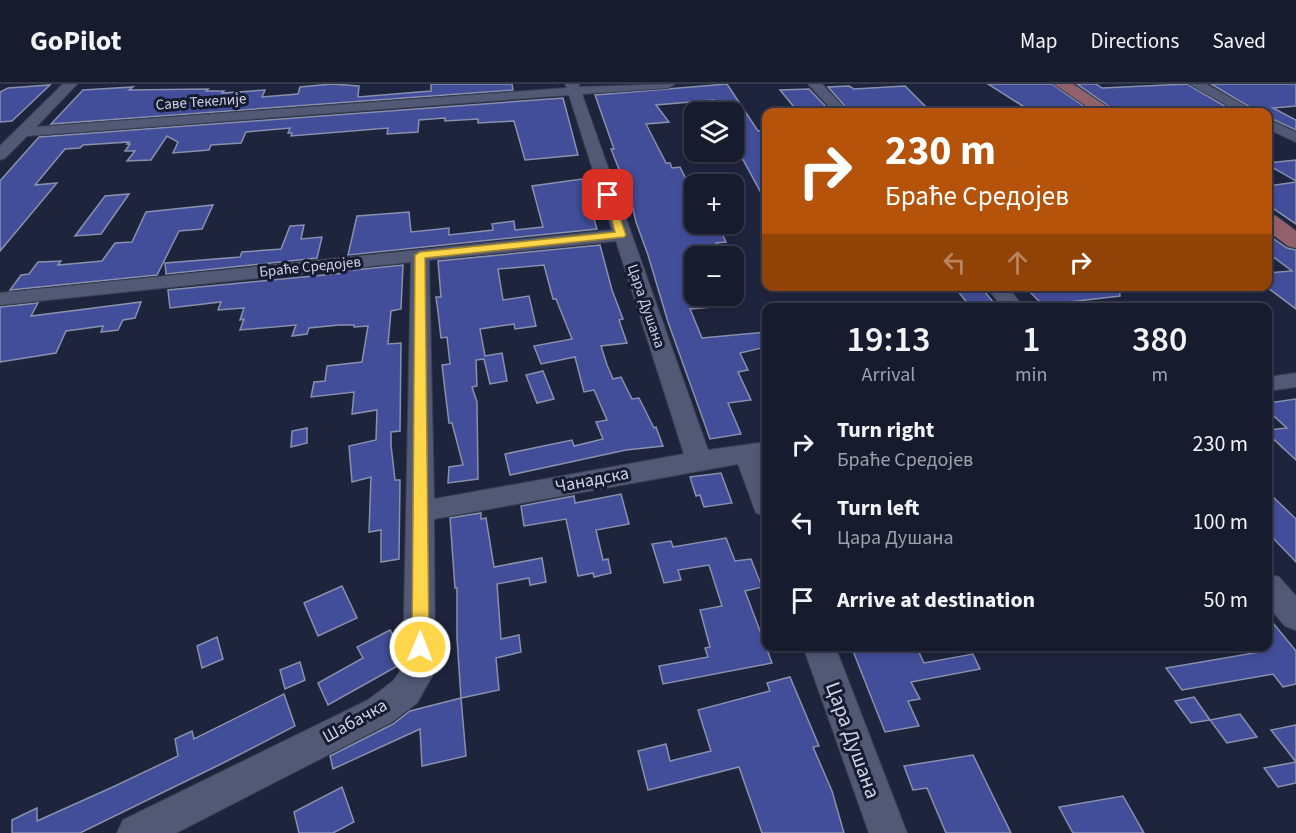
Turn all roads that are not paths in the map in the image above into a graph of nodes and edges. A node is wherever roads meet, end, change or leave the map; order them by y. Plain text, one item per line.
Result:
1 (70, 84) edge
2 (668, 84) edge
3 (815, 84) edge
4 (1062, 84) edge
5 (1196, 84) edge
6 (573, 88) edge
7 (837, 108) edge
8 (1100, 108) edge
9 (1241, 108) edge
10 (1272, 125) edge
11 (23, 132) junction
12 (1296, 138) edge
13 (2, 152) edge
14 (1272, 224) edge
15 (621, 235) junction
16 (1296, 241) edge
17 (420, 255) junction
18 (1000, 291) edge
19 (0, 299) edge
20 (1010, 303) edge
21 (1296, 380) edge
22 (1272, 383) edge
23 (757, 452) edge
24 (699, 460) junction
25 (762, 482) edge
26 (419, 512) junction
27 (1272, 590) edge
28 (1296, 617) edge
29 (821, 651) edge
30 (136, 833) edge
31 (888, 833) edge

1 - 11 street
2 - 6 street, Саве Текелије
3 - 7 street
4 - 8 main road
5 - 9 street
6 - 11 street, Саве Текелије
6 - 15 street, Цара Душана
10 - 12 street
11 - 13 street
14 - 16 main road
15 - 17 street, Браће Средојев
15 - 24 street, Цара Душана
17 - 19 street, Браће Средојев
17 - 26 street, Шабачка
18 - 20 street
21 - 22 street
23 - 24 street, Чанадска
23 - 25 street
24 - 26 street, Чанадска
26 - 30 street, Шабачка
27 - 28 street
29 - 31 street, Цара Душана

